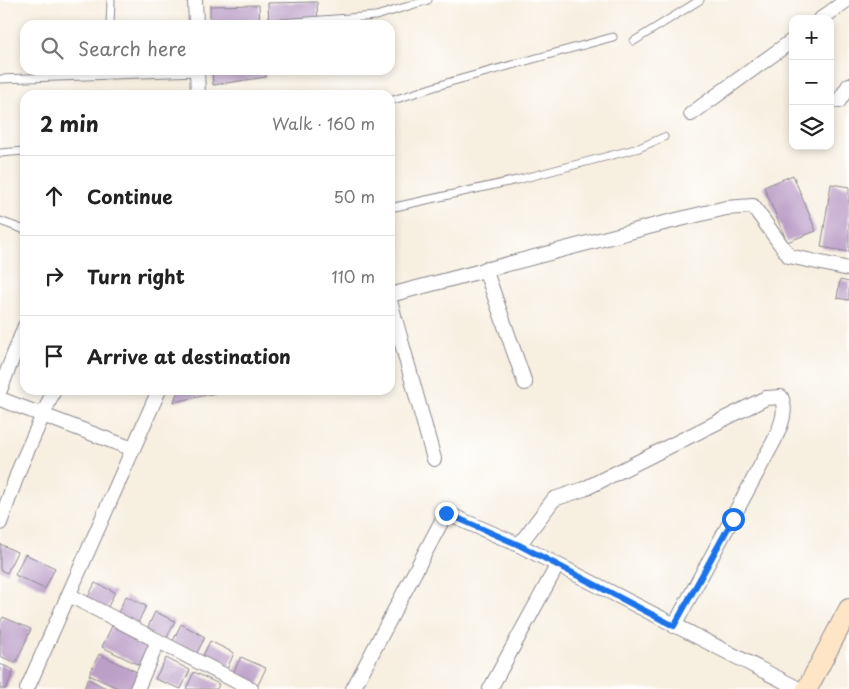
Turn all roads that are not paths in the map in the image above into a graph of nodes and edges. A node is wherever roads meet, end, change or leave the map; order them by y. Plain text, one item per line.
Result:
1 (111, 0) edge
2 (195, 0) edge
3 (428, 0) edge
4 (700, 0) edge
5 (847, 0) edge
6 (826, 15) edge
7 (110, 20) edge
8 (196, 20) edge
9 (322, 20) edge
10 (614, 36) dead end
11 (634, 41) dead end
12 (789, 43) edge
13 (62, 75) edge
14 (198, 75) edge
15 (0, 79) edge
16 (849, 85) edge
17 (198, 90) edge
18 (395, 99) edge
19 (839, 101) dead end
20 (691, 114) dead end
21 (664, 137) dead end
22 (20, 151) edge
23 (0, 153) edge
24 (395, 207) edge
25 (0, 221) edge
26 (20, 228) edge
27 (485, 269) junction
28 (849, 269) edge
29 (395, 294) edge
30 (395, 319) edge
31 (20, 339) edge
32 (525, 384) dead end
33 (0, 390) edge
34 (52, 395) edge
35 (157, 395) edge
36 (0, 400) edge
37 (44, 415) junction
38 (133, 449) junction
39 (434, 459) dead end
40 (0, 523) edge
41 (519, 545) junction
42 (556, 566) junction
43 (69, 596) junction
44 (849, 609) edge
45 (674, 626) junction
46 (849, 636) edge
47 (158, 642) junction
48 (27, 689) edge
49 (137, 689) edge
50 (251, 689) edge
51 (353, 689) edge
52 (490, 689) edge
53 (799, 689) edge
54 (806, 689) edge
55 (821, 689) edge

1 - 7 lane
2 - 8 street
3 - 9 lane
4 - 11 lane
5 - 6 street
10 - 18 lane
12 - 20 street
13 - 15 lane
14 - 17 street
16 - 19 street
21 - 24 lane
22 - 23 lane
25 - 26 lane
27 - 28 street
27 - 29 street
27 - 32 street
30 - 39 street
31 - 33 street
34 - 37 street
35 - 38 street
36 - 37 street
37 - 38 street
37 - 40 street
38 - 43 street
41 - 42 street
41 - 45 street
41 - 51 street
42 - 45 street
42 - 52 street
43 - 47 street
43 - 48 street
44 - 54 main road
45 - 53 street
46 - 55 main road
47 - 49 street
47 - 50 street

